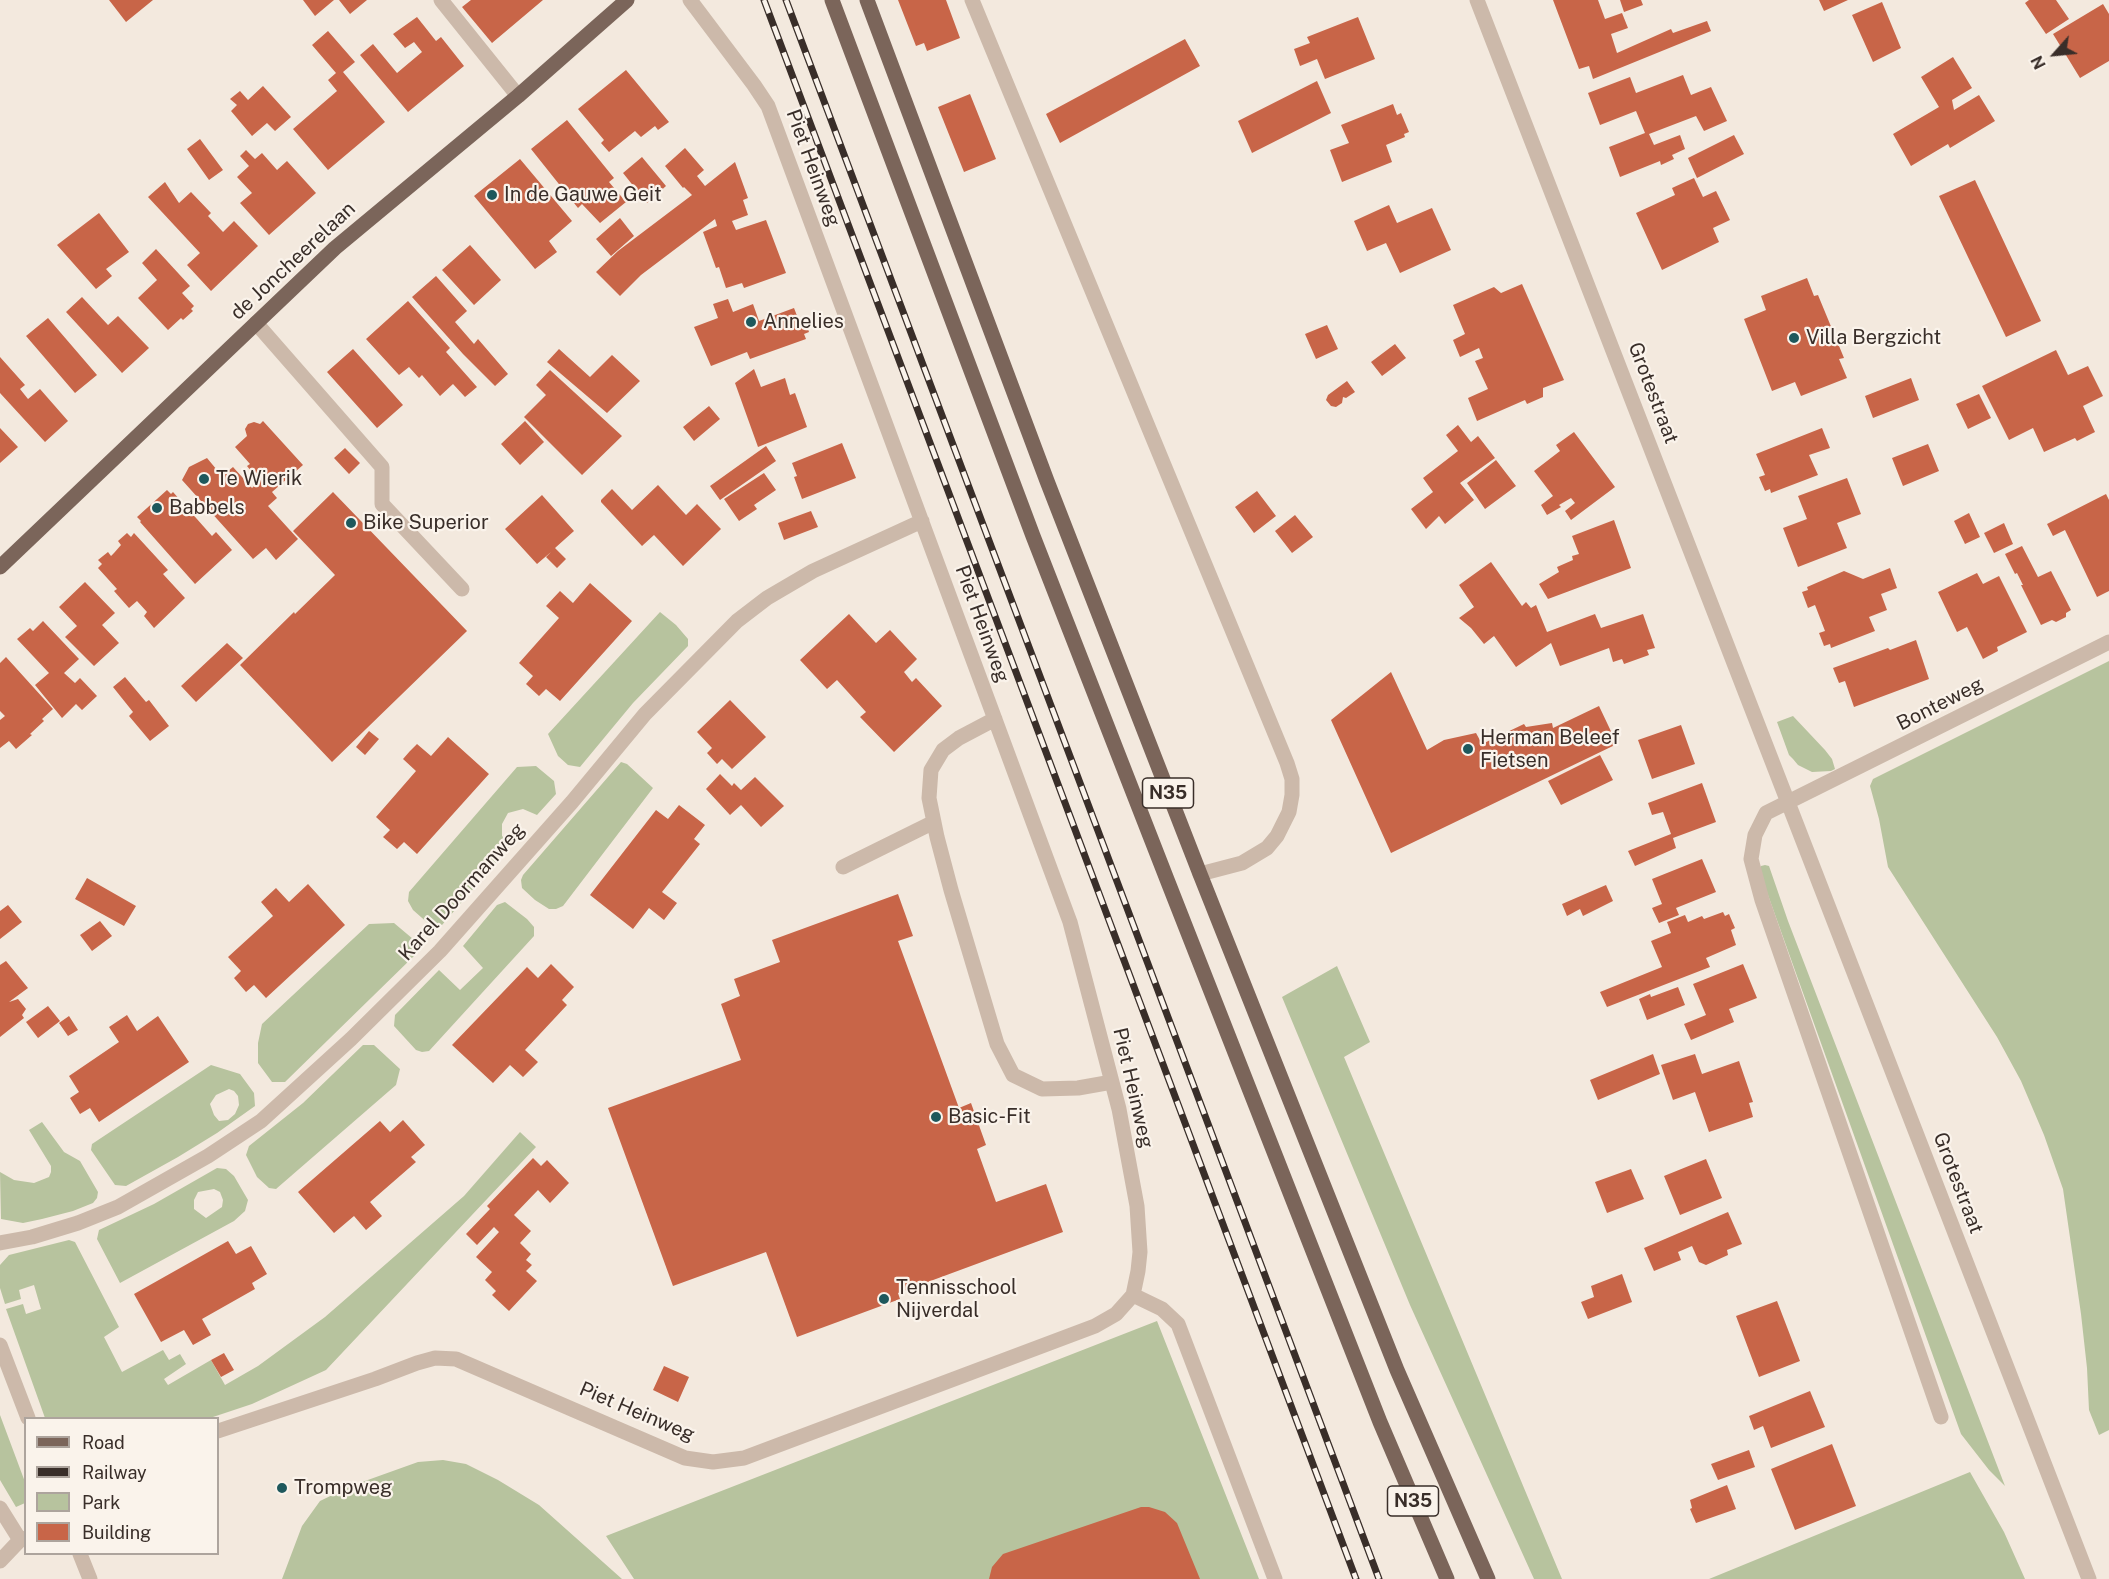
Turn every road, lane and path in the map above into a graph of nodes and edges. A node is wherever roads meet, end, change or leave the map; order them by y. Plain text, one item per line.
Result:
1 (441, 0) edge
2 (627, 0) edge
3 (832, 0) edge
4 (867, 0) edge
5 (972, 0) edge
6 (1477, 0) edge
7 (694, 5) edge
8 (518, 96) junction
9 (256, 323) junction
10 (922, 521) junction
11 (0, 567) edge
12 (462, 589) dead end
13 (2109, 642) edge
14 (995, 719) junction
15 (1789, 802) junction
16 (934, 822) junction
17 (843, 867) dead end
18 (1200, 874) junction
19 (1112, 1082) junction
20 (0, 1243) edge
21 (1133, 1294) junction
22 (0, 1345) edge
23 (27, 1417) edge
24 (1941, 1417) dead end
25 (219, 1431) edge
26 (0, 1508) edge
27 (23, 1539) edge
28 (80, 1555) edge
29 (0, 1561) edge
30 (90, 1579) edge
31 (1275, 1579) edge
32 (1447, 1579) edge
33 (1488, 1579) edge
34 (2089, 1579) edge

1 - 8 street
2 - 8 main road, de Joncheerelaan
3 - 32 main road, N35
4 - 18 main road, N35
5 - 18 street
6 - 15 street, Grotestraat
7 - 10 street, Piet Heinweg
8 - 9 main road, de Joncheerelaan
9 - 11 main road, de Joncheerelaan
9 - 12 street
10 - 14 street, Piet Heinweg
10 - 20 street, Karel Doormanweg
13 - 15 street, Bonteweg
14 - 16 street
14 - 19 street, Piet Heinweg
15 - 24 street
15 - 34 street, Grotestraat
16 - 17 street
16 - 19 street
18 - 33 main road, N35
19 - 21 street, Piet Heinweg
21 - 25 street, Piet Heinweg
21 - 31 street
22 - 23 street
26 - 27 street
27 - 29 street
28 - 30 street

